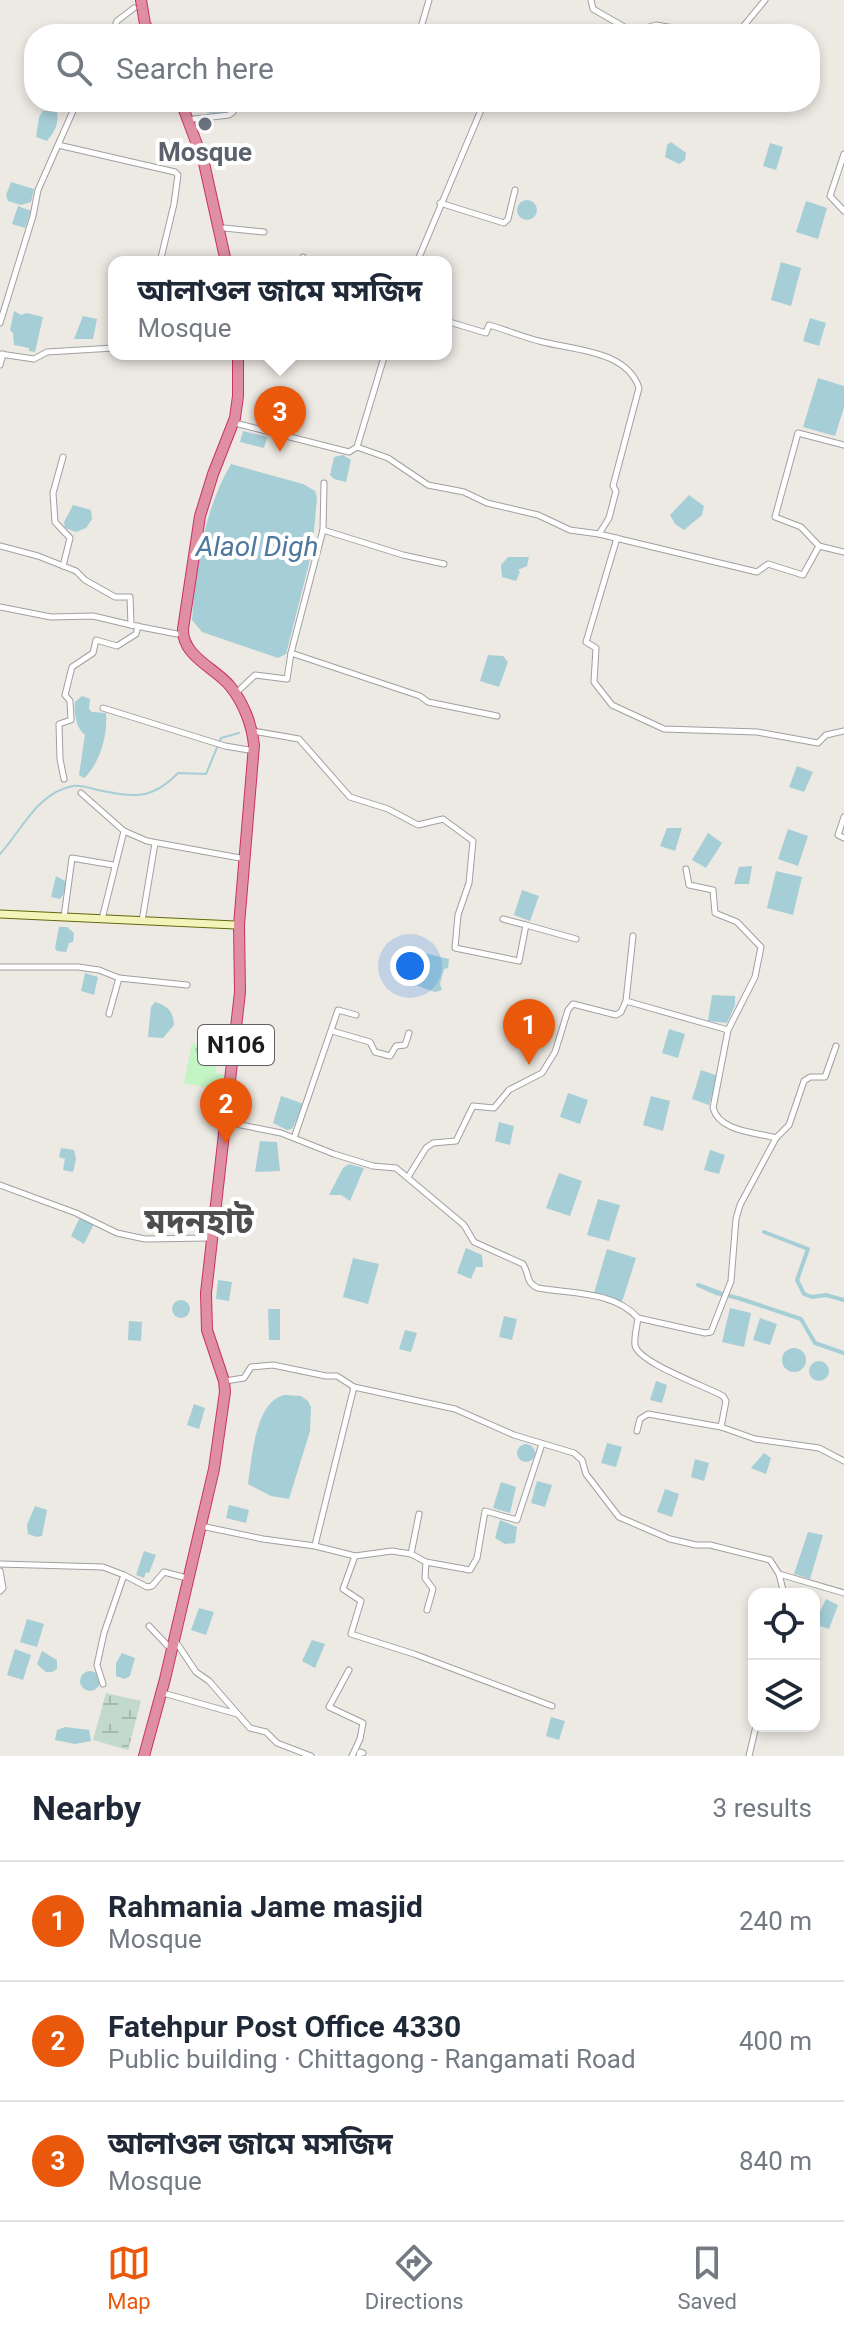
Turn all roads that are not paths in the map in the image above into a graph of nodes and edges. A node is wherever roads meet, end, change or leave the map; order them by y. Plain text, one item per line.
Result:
1 (429, 0) edge
2 (591, 0) edge
3 (765, 0) edge
4 (136, 3) edge
5 (116, 24) edge
6 (141, 24) edge
7 (145, 24) edge
8 (422, 24) edge
9 (618, 24) edge
10 (745, 24) edge
11 (73, 112) edge
12 (185, 112) edge
13 (192, 112) edge
14 (232, 112) edge
15 (480, 112) edge
16 (194, 119) junction
17 (58, 145) junction
18 (844, 154) edge
19 (515, 190) dead end
20 (440, 203) junction
21 (844, 211) edge
22 (224, 228) junction
23 (264, 232) dead end
24 (161, 256) edge
25 (227, 256) edge
26 (228, 256) edge
27 (419, 256) edge
28 (0, 323) edge
29 (452, 323) edge
30 (108, 348) edge
31 (1, 354) edge
32 (236, 360) edge
33 (236, 360) edge
34 (383, 360) edge
35 (0, 365) edge
36 (234, 423) junction
37 (844, 445) edge
38 (357, 447) junction
39 (63, 457) dead end
40 (324, 483) dead end
41 (323, 530) junction
42 (599, 534) junction
43 (617, 538) junction
44 (0, 546) edge
45 (819, 546) junction
46 (844, 552) edge
47 (444, 564) dead end
48 (63, 566) junction
49 (0, 607) edge
50 (134, 625) junction
51 (177, 634) junction
52 (291, 653) junction
53 (236, 694) junction
54 (103, 708) dead end
55 (497, 716) dead end
56 (253, 731) junction
57 (844, 732) edge
58 (249, 750) junction
59 (64, 779) dead end
60 (81, 793) dead end
61 (844, 817) edge
62 (124, 831) junction
63 (844, 838) edge
64 (155, 843) junction
65 (240, 858) dead end
66 (113, 865) junction
67 (686, 869) dead end
68 (0, 914) edge
69 (64, 917) junction
70 (102, 919) junction
71 (503, 919) dead end
72 (142, 922) junction
73 (235, 925) junction
74 (526, 925) junction
75 (633, 936) dead end
76 (576, 939) dead end
77 (0, 967) edge
78 (119, 978) junction
79 (187, 985) dead end
80 (626, 1001) junction
81 (109, 1014) dead end
82 (356, 1015) dead end
83 (728, 1030) junction
84 (332, 1031) junction
85 (409, 1033) dead end
86 (836, 1046) dead end
87 (226, 1121) junction
88 (294, 1138) junction
89 (776, 1138) junction
90 (408, 1177) junction
91 (0, 1185) edge
92 (208, 1238) junction
93 (638, 1318) junction
94 (224, 1381) junction
95 (354, 1387) junction
96 (721, 1427) junction
97 (637, 1431) dead end
98 (542, 1444) junction
99 (844, 1461) edge
100 (419, 1514) dead end
101 (200, 1526) junction
102 (315, 1546) junction
103 (411, 1554) junction
104 (355, 1556) junction
105 (426, 1562) junction
106 (0, 1564) edge
107 (0, 1571) edge
108 (779, 1574) junction
109 (124, 1575) junction
110 (183, 1577) junction
111 (782, 1588) edge
112 (0, 1591) edge
113 (844, 1593) edge
114 (427, 1610) dead end
115 (149, 1626) dead end
116 (170, 1642) junction
117 (349, 1670) dead end
118 (103, 1684) dead end
119 (162, 1692) junction
120 (552, 1706) dead end
121 (238, 1714) junction
122 (755, 1732) edge
123 (143, 1756) edge
124 (311, 1756) edge
125 (352, 1756) edge
126 (749, 1756) edge

1 - 8 street
2 - 9 street
3 - 10 street
4 - 5 street
4 - 6 highway
4 - 7 highway
11 - 17 street
12 - 25 highway
13 - 16 highway
14 - 16 street
15 - 20 street
16 - 22 highway
17 - 24 street
17 - 28 street
18 - 21 street
19 - 20 street
20 - 27 street
22 - 23 street
22 - 26 highway
29 - 42 street
30 - 31 street
31 - 35 street
32 - 36 highway, N106
33 - 51 highway, N106
34 - 38 street
36 - 38 street
36 - 53 highway, N106
37 - 45 street
38 - 42 street
39 - 48 street
40 - 41 street
41 - 47 street
41 - 52 street
42 - 43 street
43 - 45 street
43 - 57 street
44 - 48 street
45 - 46 street
48 - 50 street
49 - 50 street
50 - 51 street
50 - 59 street
51 - 58 highway, N106
52 - 53 street
52 - 55 street
53 - 56 highway, N106
54 - 58 street
56 - 74 street
56 - 87 highway, N106
58 - 73 highway, N106
60 - 62 street
61 - 63 street
62 - 64 street
62 - 66 street
64 - 65 street
64 - 72 street
66 - 69 street
66 - 70 street
67 - 83 street
68 - 69 main road
69 - 70 main road
70 - 72 main road
71 - 74 street
72 - 73 main road
73 - 92 highway, N106
74 - 76 street
75 - 80 street
77 - 78 street
78 - 79 street
78 - 81 street
80 - 83 street
80 - 90 street
82 - 84 street
83 - 89 street
84 - 85 street
84 - 88 street
86 - 89 street
87 - 88 street
87 - 94 highway, N106
88 - 90 street
89 - 93 street
90 - 93 street
91 - 92 street
92 - 110 highway, N106
93 - 96 street
94 - 95 street
94 - 101 highway, N106
95 - 98 street
95 - 102 street
96 - 97 street
96 - 99 street
98 - 105 street
98 - 108 street
100 - 103 street
101 - 102 street
101 - 116 highway, N106
102 - 104 street
103 - 104 street
103 - 105 street
104 - 120 street
105 - 114 street
106 - 109 street
107 - 112 street
108 - 111 street
108 - 113 street
109 - 110 street
109 - 118 street
110 - 116 highway, N106
115 - 116 street
116 - 119 highway, N106
116 - 121 street
116 - 123 highway, N106
117 - 125 street
119 - 121 street
119 - 123 highway, N106
121 - 124 street
122 - 126 street

